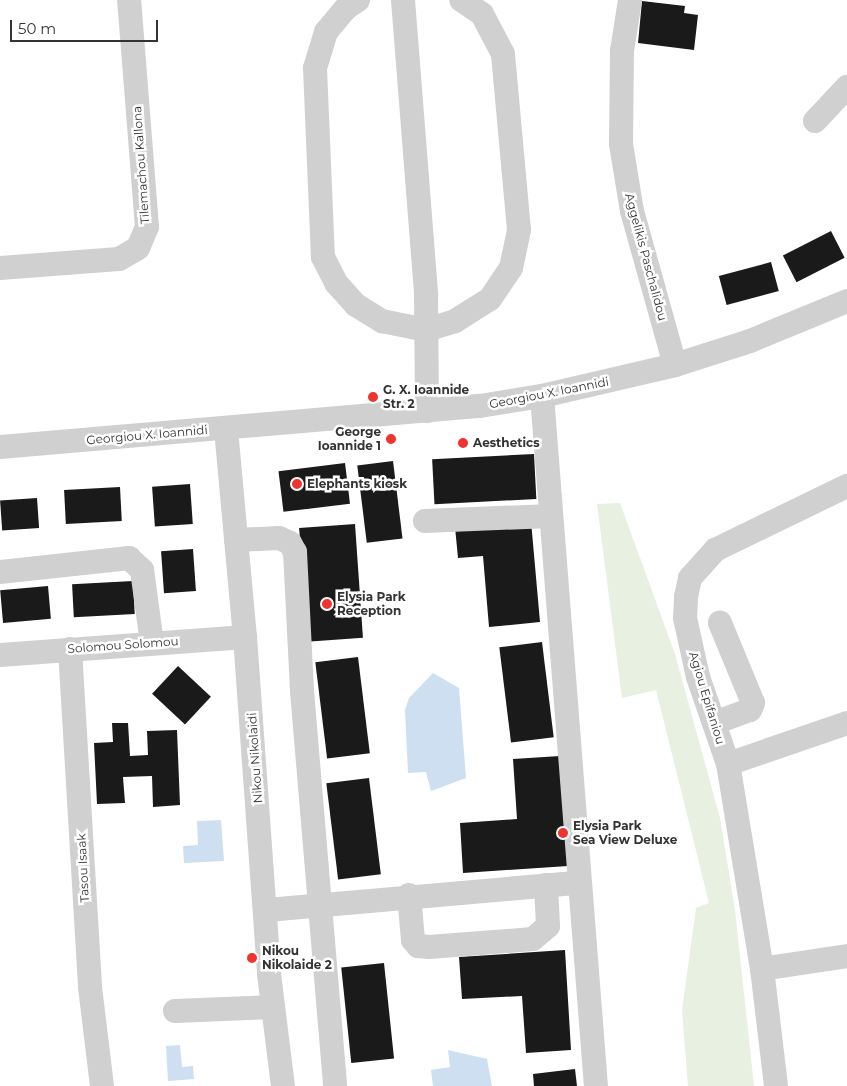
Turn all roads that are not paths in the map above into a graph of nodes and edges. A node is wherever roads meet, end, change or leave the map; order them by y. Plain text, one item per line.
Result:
1 (129, 0) edge
2 (358, 0) edge
3 (403, 0) edge
4 (461, 0) edge
5 (630, 0) edge
6 (847, 87) edge
7 (815, 121) dead end
8 (0, 268) edge
9 (847, 301) edge
10 (426, 330) junction
11 (675, 365) junction
12 (542, 396) junction
13 (427, 411) junction
14 (226, 429) junction
15 (0, 447) edge
16 (847, 486) edge
17 (552, 516) junction
18 (425, 521) dead end
19 (236, 540) junction
20 (0, 572) edge
21 (720, 623) dead end
22 (245, 637) junction
23 (152, 643) junction
24 (70, 649) junction
25 (0, 655) edge
26 (714, 723) junction
27 (847, 723) edge
28 (728, 764) junction
29 (578, 883) junction
30 (546, 885) junction
31 (409, 895) junction
32 (321, 905) junction
33 (267, 910) junction
34 (847, 956) edge
35 (762, 969) junction
36 (273, 1008) junction
37 (175, 1011) dead end
38 (102, 1086) edge
39 (283, 1086) edge
40 (335, 1086) edge
41 (596, 1086) edge
42 (776, 1086) edge

1 - 8 street, Tilemachou Kallona
2 - 10 street
3 - 10 street
4 - 10 street
5 - 11 street, Aggelikis Paschalidou
6 - 7 street
9 - 11 street, Georgiou X. Ioannidi
10 - 13 street
11 - 12 street, Georgiou X. Ioannidi
12 - 13 street, Georgiou X. Ioannidi
12 - 17 street
13 - 14 street, Georgiou X. Ioannidi
14 - 15 street, Georgiou X. Ioannidi
14 - 19 street, Nikou Nikolaidi
16 - 26 street, Agiou Epifaniou
17 - 18 street
17 - 29 street
19 - 22 street, Nikou Nikolaidi
19 - 32 street
20 - 23 street
21 - 26 street
22 - 23 street, Solomou Solomou
22 - 33 street, Nikou Nikolaidi
23 - 24 street, Solomou Solomou
24 - 25 street, Solomou Solomou
24 - 38 street, Tasou Isaak
26 - 28 street, Agiou Epifaniou
27 - 28 street
28 - 35 street, Agiou Epifaniou
29 - 30 street
29 - 41 street
30 - 31 street
30 - 31 street
31 - 32 street
32 - 33 street
32 - 40 street
33 - 36 street, Nikou Nikolaidi
34 - 35 street
35 - 42 street, Agiou Epifaniou
36 - 37 street
36 - 39 street, Nikou Nikolaidi

